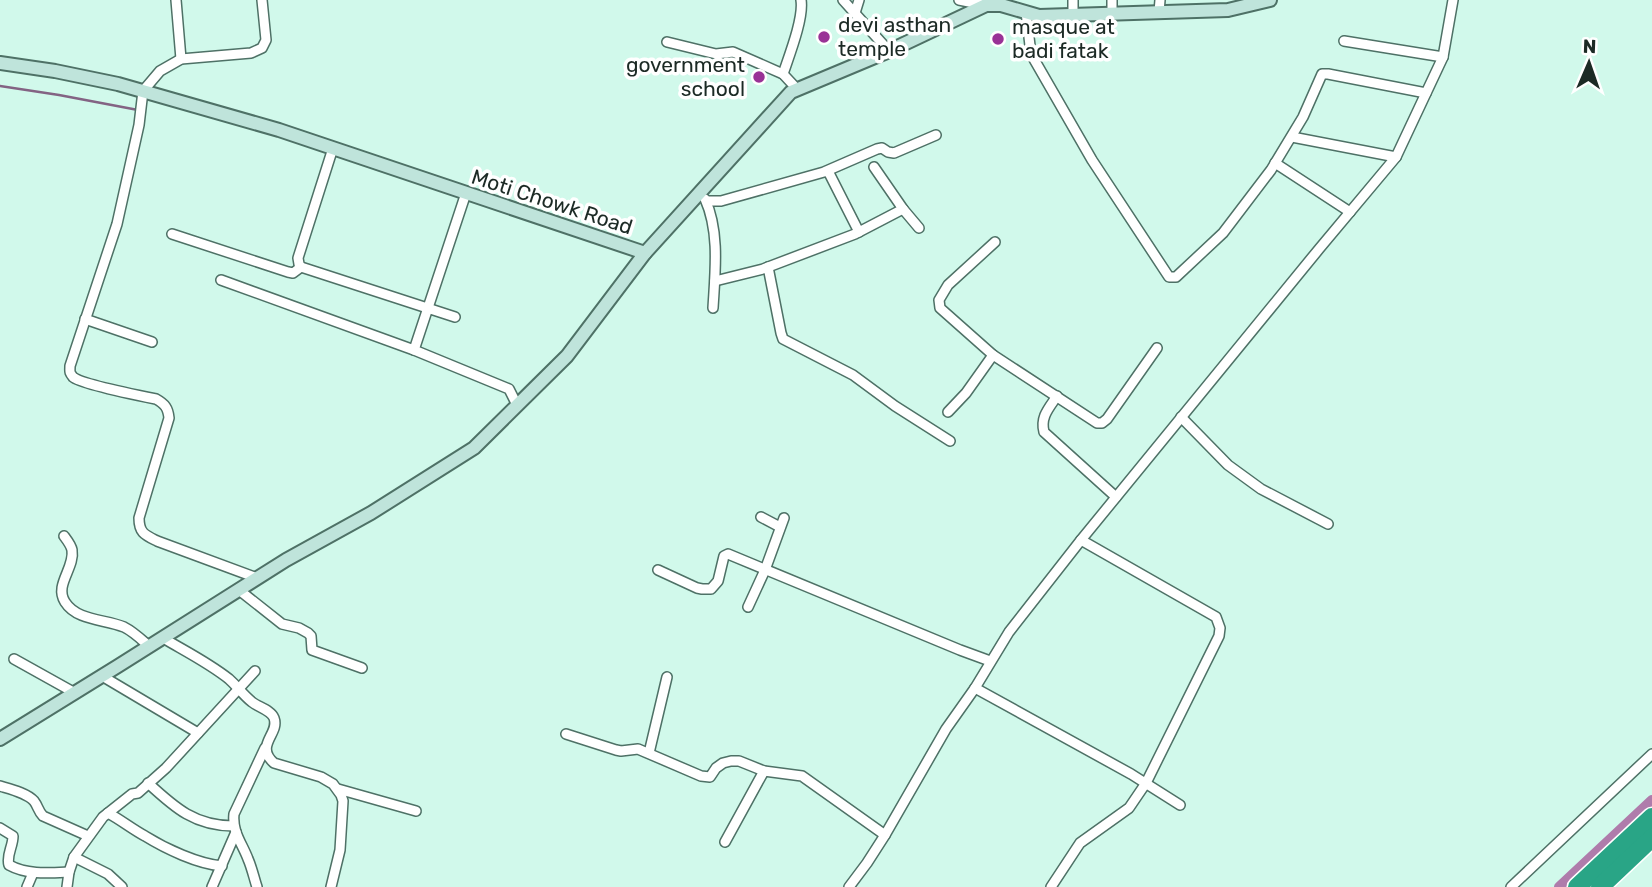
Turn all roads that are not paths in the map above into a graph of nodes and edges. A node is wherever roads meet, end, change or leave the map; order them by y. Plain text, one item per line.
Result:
1 (176, 0) edge
2 (262, 0) edge
3 (801, 0) edge
4 (843, 0) edge
5 (859, 0) edge
6 (959, 0) edge
7 (1073, 0) edge
8 (1112, 0) edge
9 (1270, 0) edge
10 (1453, 0) edge
11 (1009, 3) edge
12 (986, 5) junction
13 (1159, 6) edge
14 (1026, 12) junction
15 (855, 13) junction
16 (1112, 14) junction
17 (1073, 15) junction
18 (1344, 41) dead end
19 (667, 42) dead end
20 (889, 51) junction
21 (1443, 57) junction
22 (181, 59) junction
23 (0, 63) edge
24 (783, 74) junction
25 (797, 89) junction
26 (143, 91) junction
27 (1426, 93) junction
28 (936, 135) dead end
29 (1292, 136) junction
30 (333, 148) junction
31 (1396, 157) junction
32 (1275, 163) junction
33 (874, 167) dead end
34 (828, 171) junction
35 (466, 194) junction
36 (703, 197) junction
37 (903, 209) junction
38 (1350, 212) junction
39 (919, 228) dead end
40 (859, 232) junction
41 (172, 234) dead end
42 (995, 242) dead end
43 (645, 253) junction
44 (301, 267) junction
45 (768, 267) junction
46 (221, 279) dead end
47 (715, 281) junction
48 (429, 308) junction
49 (713, 308) dead end
50 (455, 317) dead end
51 (85, 319) junction
52 (152, 342) dead end
53 (1157, 348) dead end
54 (414, 350) junction
55 (993, 355) junction
56 (1057, 396) junction
57 (517, 405) junction
58 (948, 412) dead end
59 (1181, 417) junction
60 (950, 441) dead end
61 (1116, 497) junction
62 (761, 517) dead end
63 (1328, 524) dead end
64 (64, 536) dead end
65 (1081, 540) junction
66 (658, 570) dead end
67 (765, 570) junction
68 (257, 578) junction
69 (239, 590) junction
70 (748, 607) dead end
71 (163, 638) junction
72 (150, 647) junction
73 (15, 659) dead end
74 (990, 661) junction
75 (362, 668) dead end
76 (255, 671) dead end
77 (102, 677) junction
78 (667, 677) dead end
79 (239, 688) junction
80 (975, 688) junction
81 (75, 693) junction
82 (198, 733) junction
83 (566, 734) dead end
84 (0, 739) edge
85 (266, 747) junction
86 (649, 752) junction
87 (1652, 754) edge
88 (764, 771) junction
89 (148, 783) junction
90 (1146, 783) junction
91 (0, 786) edge
92 (338, 789) junction
93 (1180, 805) dead end
94 (416, 811) dead end
95 (108, 813) junction
96 (1652, 817) edge
97 (0, 828) edge
98 (235, 829) junction
99 (885, 835) junction
100 (88, 836) junction
101 (1652, 838) edge
102 (726, 842) dead end
103 (74, 857) junction
104 (222, 866) junction
105 (69, 872) junction
106 (33, 873) junction
107 (27, 887) edge
108 (67, 887) edge
109 (122, 887) edge
110 (212, 887) edge
111 (257, 887) edge
112 (331, 887) edge
113 (849, 887) edge
114 (1051, 887) edge
115 (1511, 887) edge
116 (1577, 887) edge
117 (1600, 887) edge

1 - 22 street
2 - 22 street
3 - 24 street
4 - 15 street
5 - 15 street
6 - 12 street
7 - 17 street
8 - 16 street
9 - 13 street
10 - 21 street
11 - 12 street
11 - 14 street
12 - 20 street, Moti Chowk Road
13 - 16 street
14 - 17 street
14 - 32 street
15 - 20 street
16 - 17 street
18 - 21 street
19 - 24 street
20 - 25 street, Moti Chowk Road
21 - 27 street
22 - 26 street
23 - 26 street, Moti Chowk Road
24 - 25 street
25 - 36 street, Moti Chowk Road
26 - 30 street, Moti Chowk Road
26 - 51 street
27 - 29 street
27 - 31 street
28 - 34 street
29 - 31 street
29 - 32 street
30 - 35 street, Moti Chowk Road
30 - 44 street
31 - 38 street
32 - 38 street
33 - 37 street
34 - 36 street
34 - 40 street
35 - 43 street, Moti Chowk Road
35 - 48 street
36 - 43 street, Moti Chowk Road
36 - 47 street
37 - 39 street
37 - 40 street
38 - 59 street
40 - 45 street
41 - 44 street
42 - 55 street
43 - 57 street
44 - 48 street
45 - 47 street
45 - 60 street
46 - 54 street
47 - 49 street
48 - 50 street
48 - 54 street
51 - 52 street
51 - 68 street
53 - 56 street
54 - 57 street
55 - 56 street
55 - 58 street
56 - 61 street
57 - 68 street
59 - 61 street
59 - 63 street
61 - 65 street
62 - 67 street
64 - 72 street
65 - 74 street
65 - 90 street
66 - 67 street
67 - 70 street
67 - 74 street
68 - 69 street
69 - 71 street
69 - 75 street
71 - 72 street
71 - 79 street
72 - 77 street
73 - 81 street
74 - 80 street
76 - 79 street
77 - 81 street
77 - 82 street
78 - 86 street
79 - 82 street
79 - 85 street
80 - 90 street
80 - 99 street
81 - 84 street
82 - 89 street
83 - 86 street
85 - 92 street
85 - 98 street
86 - 88 street
87 - 115 street
88 - 99 street
88 - 102 street
89 - 95 street
89 - 98 street
90 - 93 street
90 - 114 street
91 - 100 street
92 - 94 street
92 - 112 street
95 - 100 street
95 - 104 street
96 - 116 highway
97 - 106 street
98 - 104 street
98 - 111 street
99 - 113 street
100 - 103 street
101 - 117 highway
103 - 105 street
103 - 109 street
104 - 110 street
105 - 106 street
105 - 108 street
106 - 107 street

